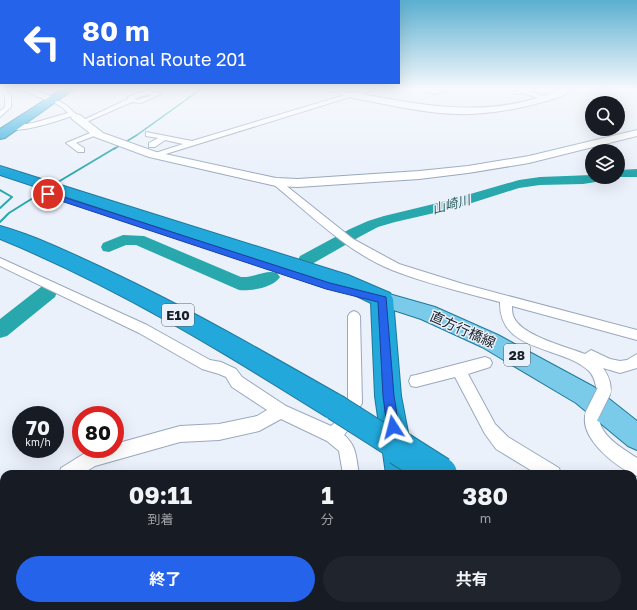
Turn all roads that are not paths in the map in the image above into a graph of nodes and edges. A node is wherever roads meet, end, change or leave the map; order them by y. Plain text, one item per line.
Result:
1 (27, 117) edge
2 (74, 117) edge
3 (77, 117) edge
4 (278, 117) edge
5 (11, 128) junction
6 (637, 133) edge
7 (98, 134) junction
8 (149, 134) dead end
9 (0, 135) edge
10 (164, 137) junction
11 (194, 143) junction
12 (81, 150) dead end
13 (153, 150) junction
14 (0, 170) edge
15 (0, 178) edge
16 (276, 182) junction
17 (47, 189) junction
18 (4, 234) edge
19 (0, 262) edge
20 (382, 299) junction
21 (506, 299) junction
22 (354, 316) dead end
23 (637, 335) edge
24 (591, 356) dead end
25 (637, 360) edge
26 (485, 363) dead end
27 (459, 371) junction
28 (416, 381) dead end
29 (281, 411) junction
30 (333, 434) junction
31 (637, 437) edge
32 (637, 468) edge
33 (73, 470) edge
34 (350, 470) edge
35 (400, 470) edge
36 (434, 470) edge
37 (546, 470) edge

1 - 5 highway
2 - 5 street
3 - 7 street
4 - 11 street
5 - 9 highway
6 - 16 street
7 - 12 street
7 - 13 street
8 - 10 street
10 - 11 street
10 - 13 street
11 - 13 street
13 - 16 street
14 - 17 highway
15 - 17 highway
16 - 21 street
17 - 20 highway
18 - 36 highway, E10, bridge
19 - 29 street
20 - 31 main road, 直方行橋線 / 28
20 - 35 highway
21 - 23 street
21 - 32 street, bridge
22 - 30 street
24 - 25 street
26 - 27 street
27 - 28 street
27 - 37 street
29 - 30 street
29 - 33 street
30 - 34 street

